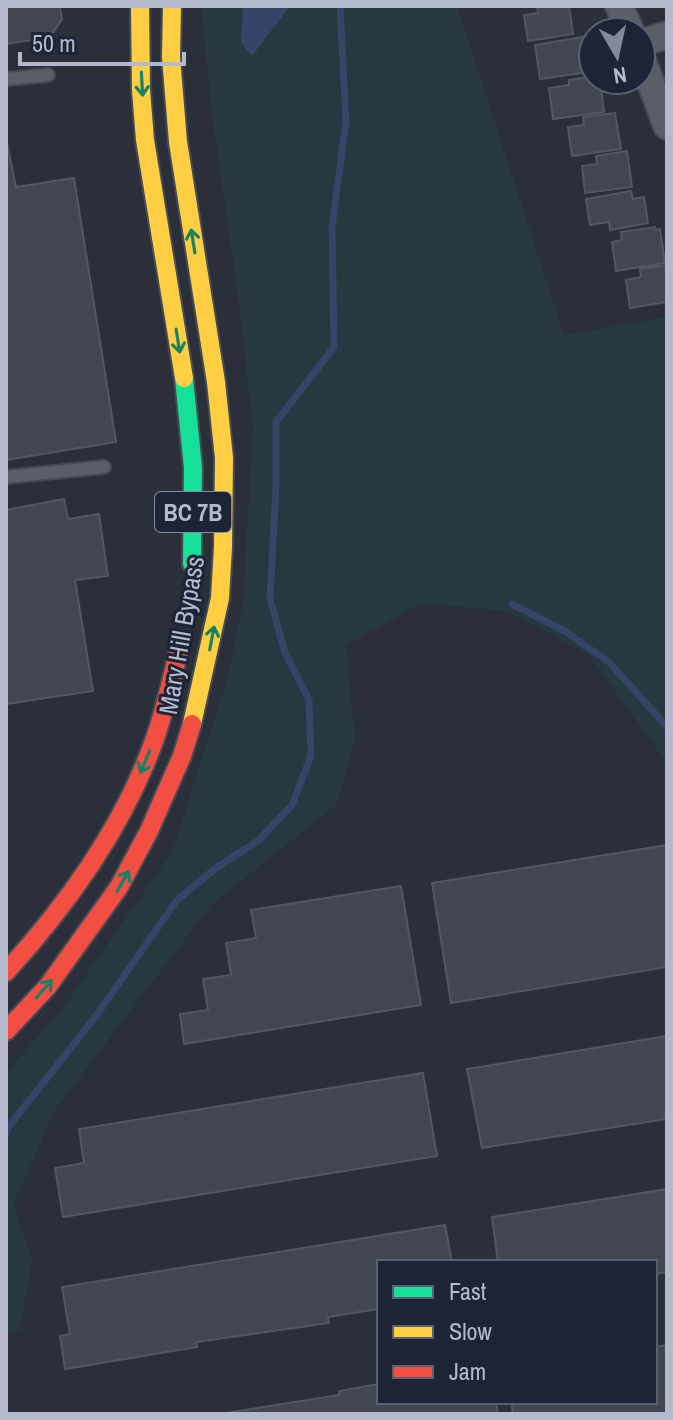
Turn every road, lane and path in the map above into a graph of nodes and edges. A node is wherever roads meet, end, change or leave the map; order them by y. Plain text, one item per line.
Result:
1 (140, 6) edge
2 (172, 6) edge
3 (48, 75) dead end
4 (6, 79) edge
5 (656, 96) edge
6 (667, 126) edge
7 (104, 467) dead end
8 (6, 477) edge
9 (191, 577) dead end
10 (183, 628) dead end
11 (6, 972) edge
12 (6, 1031) edge

1 -> 9 highway, Mary Hill Bypass / BC 7B
12 -> 2 highway, Mary Hill Bypass / BC 7B
3 - 4 lane
5 - 6 street
7 - 8 lane
10 -> 11 highway, Mary Hill Bypass

